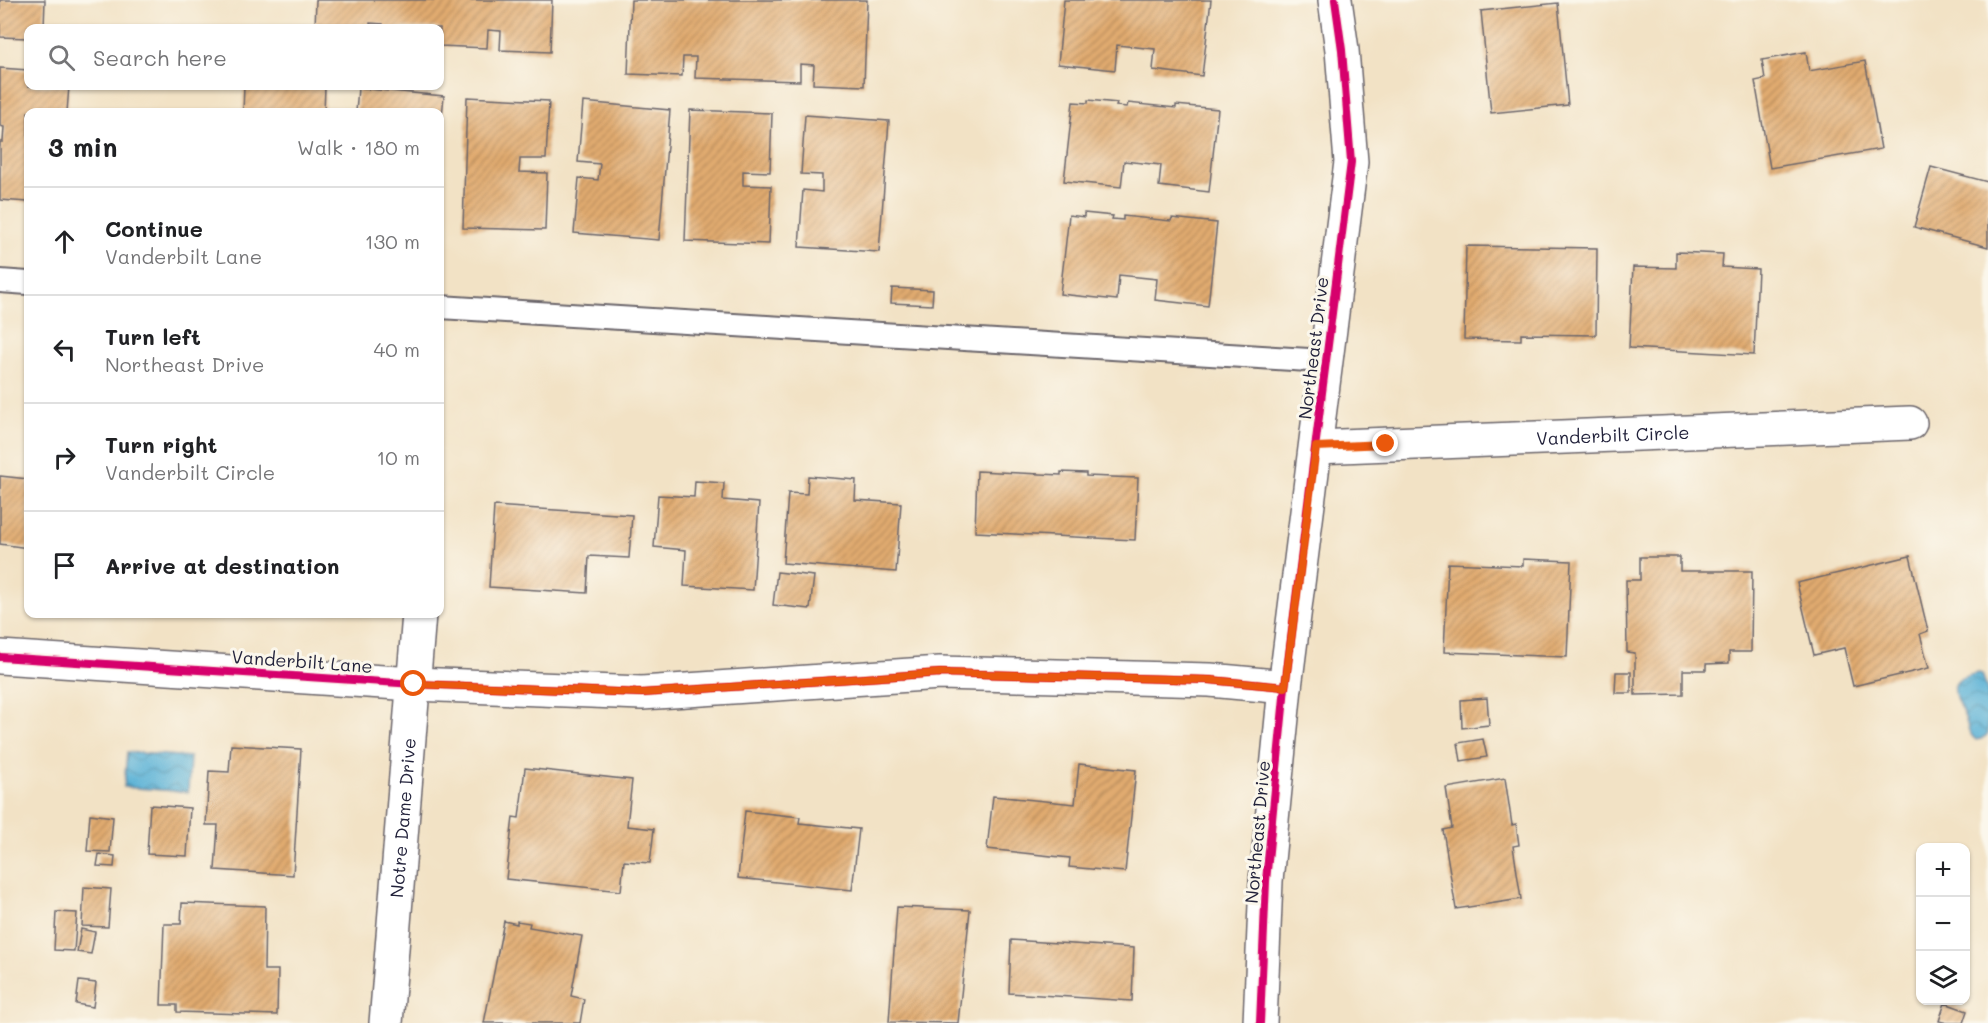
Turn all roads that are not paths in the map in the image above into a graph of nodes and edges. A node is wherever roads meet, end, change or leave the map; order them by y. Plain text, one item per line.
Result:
1 (1335, 0) edge
2 (0, 281) edge
3 (24, 283) edge
4 (444, 307) edge
5 (1326, 361) junction
6 (1910, 423) dead end
7 (1316, 447) junction
8 (419, 618) edge
9 (0, 657) edge
10 (414, 684) junction
11 (1285, 687) junction
12 (386, 1023) edge
13 (1260, 1023) edge

1 - 5 street, Northeast Drive
2 - 3 lane
4 - 5 lane
5 - 7 street, Northeast Drive
6 - 7 street, Vanderbilt Circle
7 - 11 street, Northeast Drive
8 - 10 street, Notre Dame Drive
9 - 10 street, Vanderbilt Lane
10 - 11 street, Vanderbilt Lane
10 - 12 street, Notre Dame Drive
11 - 13 street, Northeast Drive

